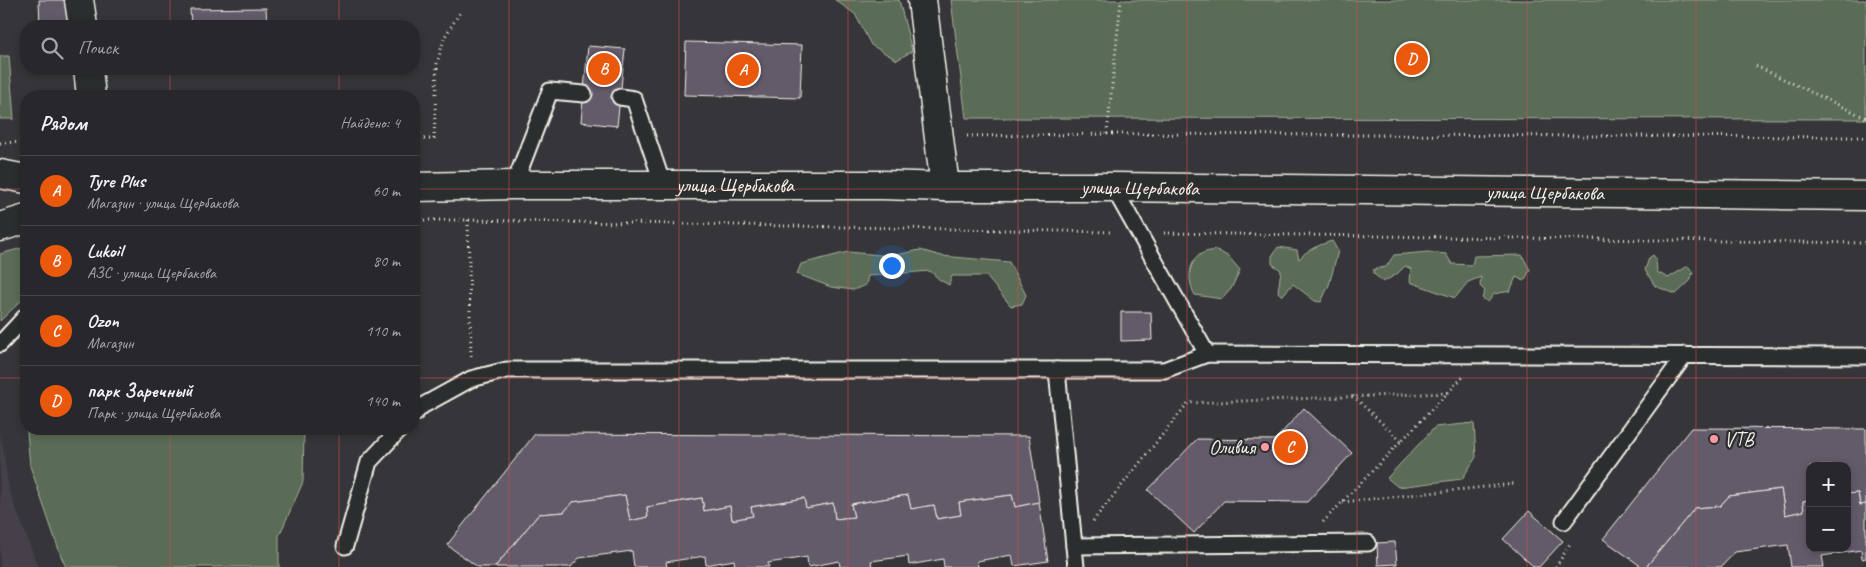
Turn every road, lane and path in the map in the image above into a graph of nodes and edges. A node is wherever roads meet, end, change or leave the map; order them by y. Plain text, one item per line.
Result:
1 (80, 0) edge
2 (922, 0) edge
3 (1121, 0) edge
4 (462, 11) dead end
5 (82, 20) edge
6 (1756, 66) dead end
7 (89, 75) edge
8 (90, 90) edge
9 (584, 94) dead end
10 (620, 97) dead end
11 (1866, 118) edge
12 (1107, 134) junction
13 (940, 136) junction
14 (1866, 137) edge
15 (420, 139) edge
16 (20, 142) edge
17 (0, 143) edge
18 (0, 174) edge
19 (20, 178) edge
20 (663, 184) junction
21 (514, 185) junction
22 (420, 187) edge
23 (945, 187) junction
24 (1113, 187) junction
25 (20, 189) edge
26 (0, 193) edge
27 (1866, 196) edge
28 (420, 220) edge
29 (468, 220) junction
30 (20, 221) edge
31 (0, 227) edge
32 (1139, 233) junction
33 (1866, 242) edge
34 (20, 322) edge
35 (0, 344) edge
36 (1207, 354) junction
37 (1484, 355) junction
38 (1684, 355) junction
39 (1866, 356) edge
40 (1057, 370) junction
41 (471, 379) junction
42 (1448, 393) junction
43 (1353, 396) junction
44 (420, 408) edge
45 (394, 435) edge
46 (1401, 441) junction
47 (1514, 484) dead end
48 (1342, 502) junction
49 (1564, 521) dead end
50 (1368, 543) dead end
51 (1302, 544) junction
52 (344, 546) dead end
53 (1074, 546) junction
54 (1076, 567) edge

1 - 5 main road
2 - 13 main road
3 - 12 path
4 - 15 path
6 - 11 path
7 - 8 main road
9 - 21 lane
10 - 20 lane
12 - 13 path
12 - 14 path
13 - 23 main road
16 - 17 path
18 - 19 main road
20 - 21 main road, улица Щербакова
20 - 23 main road, улица Щербакова
21 - 22 main road, улица Щербакова
23 - 24 main road, улица Щербакова
24 - 27 main road, улица Щербакова
24 - 32 lane
25 - 26 main road
28 - 29 path
29 - 32 path
29 - 41 path
30 - 31 main road
32 - 33 path
32 - 36 lane
34 - 35 lane
36 - 37 lane
36 - 40 lane
37 - 38 lane
37 - 42 path
38 - 39 lane
38 - 49 lane
40 - 41 lane
40 - 53 lane
41 - 44 lane
42 - 43 path
42 - 46 path
43 - 46 path
43 - 53 path
45 - 52 lane
46 - 48 path
47 - 48 path
48 - 51 path
50 - 51 lane
51 - 53 lane
53 - 54 lane

